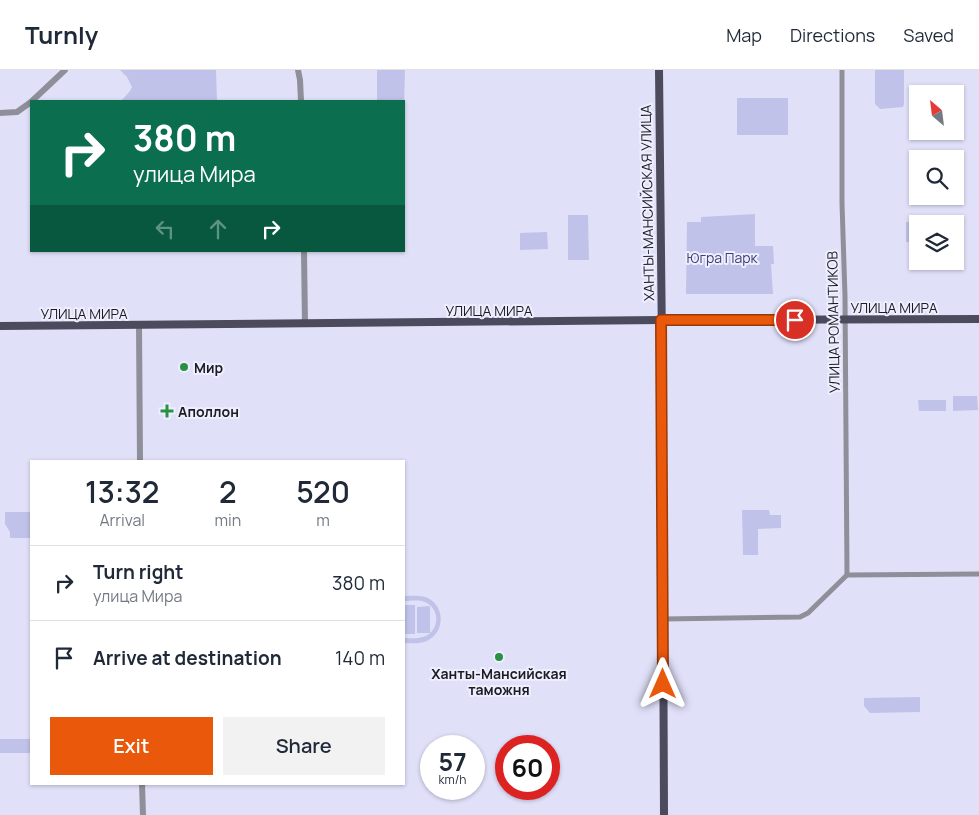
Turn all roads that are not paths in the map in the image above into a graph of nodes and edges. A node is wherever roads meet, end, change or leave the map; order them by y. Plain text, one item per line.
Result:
1 (65, 70) edge
2 (298, 70) edge
3 (658, 70) edge
4 (842, 70) edge
5 (34, 100) edge
6 (301, 100) edge
7 (30, 103) edge
8 (0, 113) edge
9 (304, 252) edge
10 (979, 319) edge
11 (661, 320) junction
12 (845, 320) junction
13 (305, 324) junction
14 (139, 325) junction
15 (0, 326) edge
16 (140, 460) edge
17 (979, 574) edge
18 (847, 575) junction
19 (663, 618) junction
20 (142, 785) edge
21 (142, 815) edge
22 (664, 815) edge

1 - 5 street
2 - 6 street
3 - 11 main road, ХАНТЫ-МАНСИЙСКАЯ УЛИЦА
4 - 12 street, УЛИЦА РОМАНТИКОВ
7 - 8 street
9 - 13 street
10 - 12 main road, УЛИЦА МИРА
11 - 12 main road, УЛИЦА МИРА
11 - 13 main road, УЛИЦА МИРА
11 - 19 main road, ХАНТЫ-МАНСИЙСКАЯ УЛИЦА
12 - 18 street, УЛИЦА РОМАНТИКОВ
13 - 14 main road, УЛИЦА МИРА
14 - 15 main road, УЛИЦА МИРА
14 - 16 street
17 - 18 street
18 - 19 street
19 - 22 main road, ХАНТЫ-МАНСИЙСКАЯ УЛИЦА
20 - 21 street

